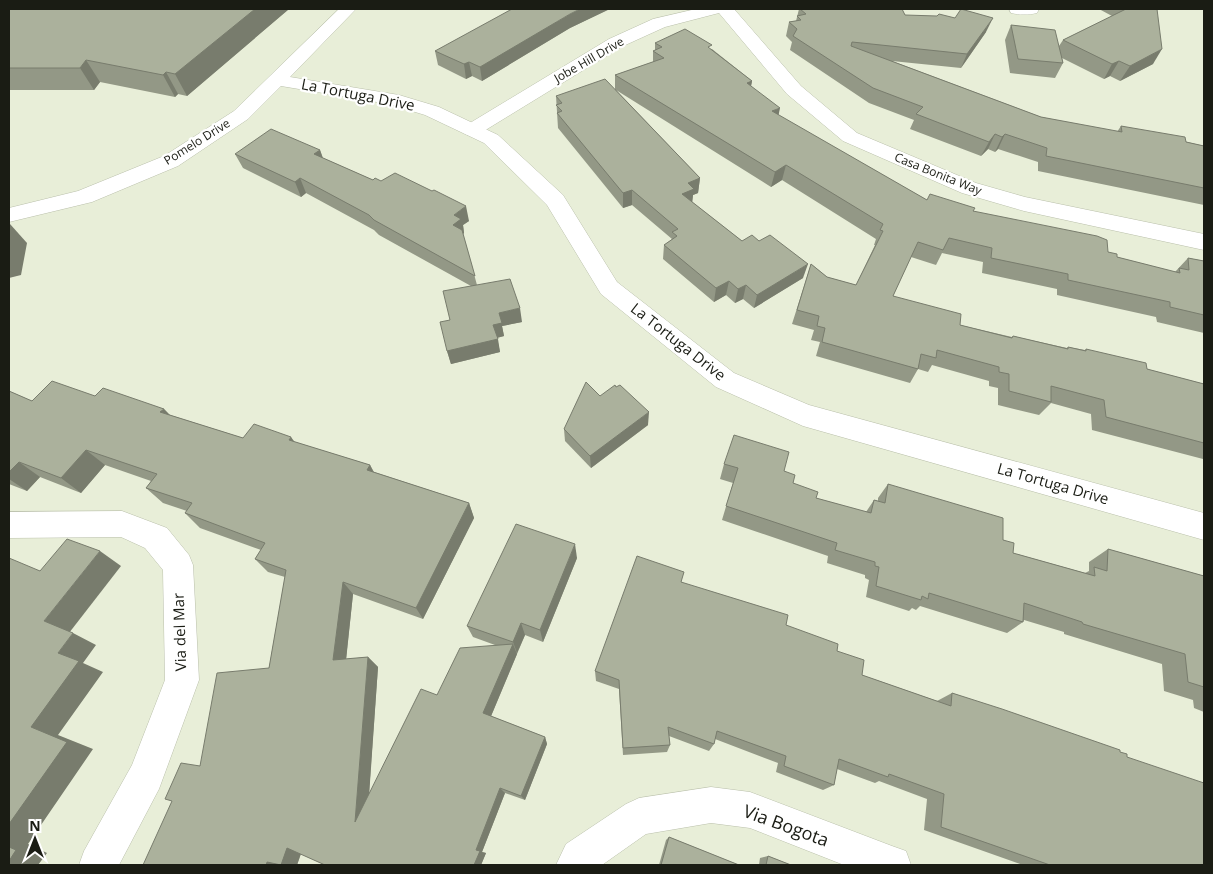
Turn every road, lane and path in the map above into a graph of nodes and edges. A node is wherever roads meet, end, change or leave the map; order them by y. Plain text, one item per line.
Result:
1 (348, 9) edge
2 (715, 9) edge
3 (725, 9) edge
4 (1017, 9) edge
5 (1031, 9) edge
6 (277, 80) junction
7 (472, 130) junction
8 (9, 215) edge
9 (1204, 242) edge
10 (9, 525) edge
11 (1204, 527) edge
12 (98, 865) edge
13 (575, 865) edge
14 (892, 865) edge

1 - 6 street, Pomelo Drive
2 - 7 street, Jobe Hill Drive
3 - 9 street, Casa Bonita Way
4 - 5 street
6 - 7 street, La Tortuga Drive
6 - 8 street, Pomelo Drive
7 - 11 street, La Tortuga Drive
10 - 12 street, Via del Mar
13 - 14 street, Via Bogota

